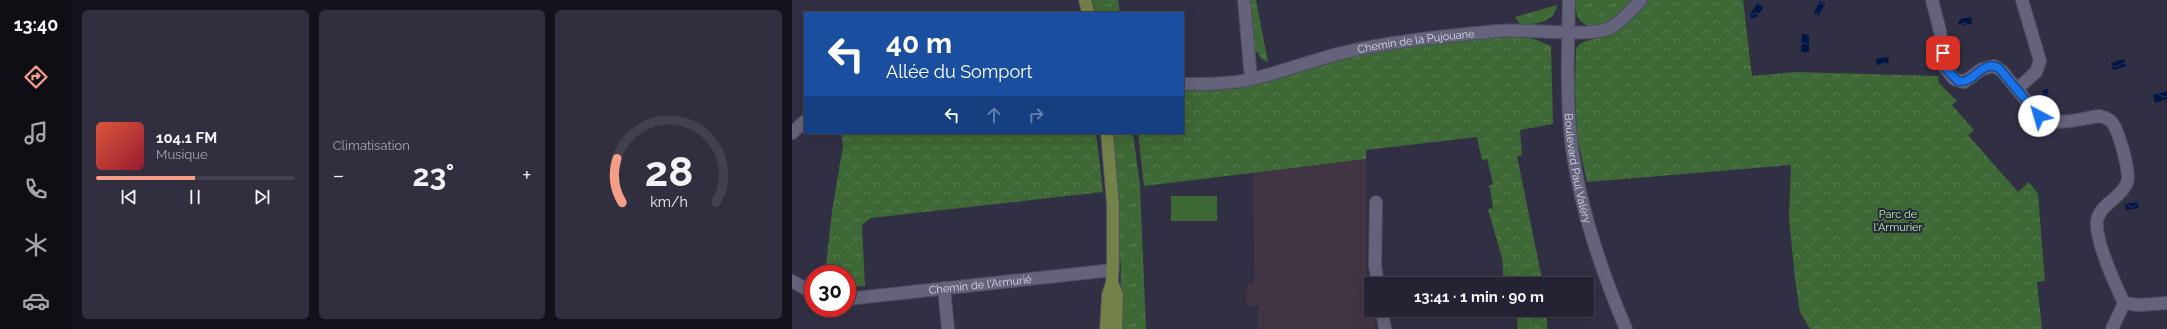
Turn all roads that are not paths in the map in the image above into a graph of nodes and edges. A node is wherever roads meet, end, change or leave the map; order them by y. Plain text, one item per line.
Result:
1 (1085, 0) edge
2 (1244, 0) edge
3 (1569, 0) edge
4 (1641, 0) edge
5 (1932, 0) edge
6 (2022, 0) edge
7 (1088, 12) edge
8 (1568, 32) junction
9 (1251, 79) junction
10 (1184, 84) edge
11 (2017, 89) junction
12 (804, 122) edge
13 (792, 133) edge
14 (1107, 134) edge
15 (1376, 202) dead end
16 (1113, 270) junction
17 (1377, 277) edge
18 (792, 281) edge
19 (1112, 283) junction
20 (804, 288) edge
21 (944, 288) junction
22 (856, 298) edge
23 (2124, 303) junction
24 (2167, 303) edge
25 (1383, 317) edge
26 (948, 329) edge
27 (1106, 329) edge
28 (1116, 329) edge
29 (1385, 329) edge
30 (1626, 329) edge
31 (2112, 329) edge

1 - 7 main road
2 - 9 street
3 - 8 street, Boulevard Paul Valéry
4 - 8 street, Chemin de la Pujouane
5 - 11 street
6 - 11 street
8 - 9 street, Chemin de la Pujouane
8 - 30 street, Boulevard Paul Valéry
9 - 10 street, Chemin de la Pujouane
11 - 23 street
12 - 13 street
14 - 16 main road
15 - 17 street
16 - 19 main road
16 - 21 street, Chemin de l'Armurié
18 - 20 street
19 - 27 main road
19 - 28 main road
21 - 22 street, Chemin de l'Armurié
21 - 26 street
23 - 24 street
23 - 31 street
25 - 29 street

